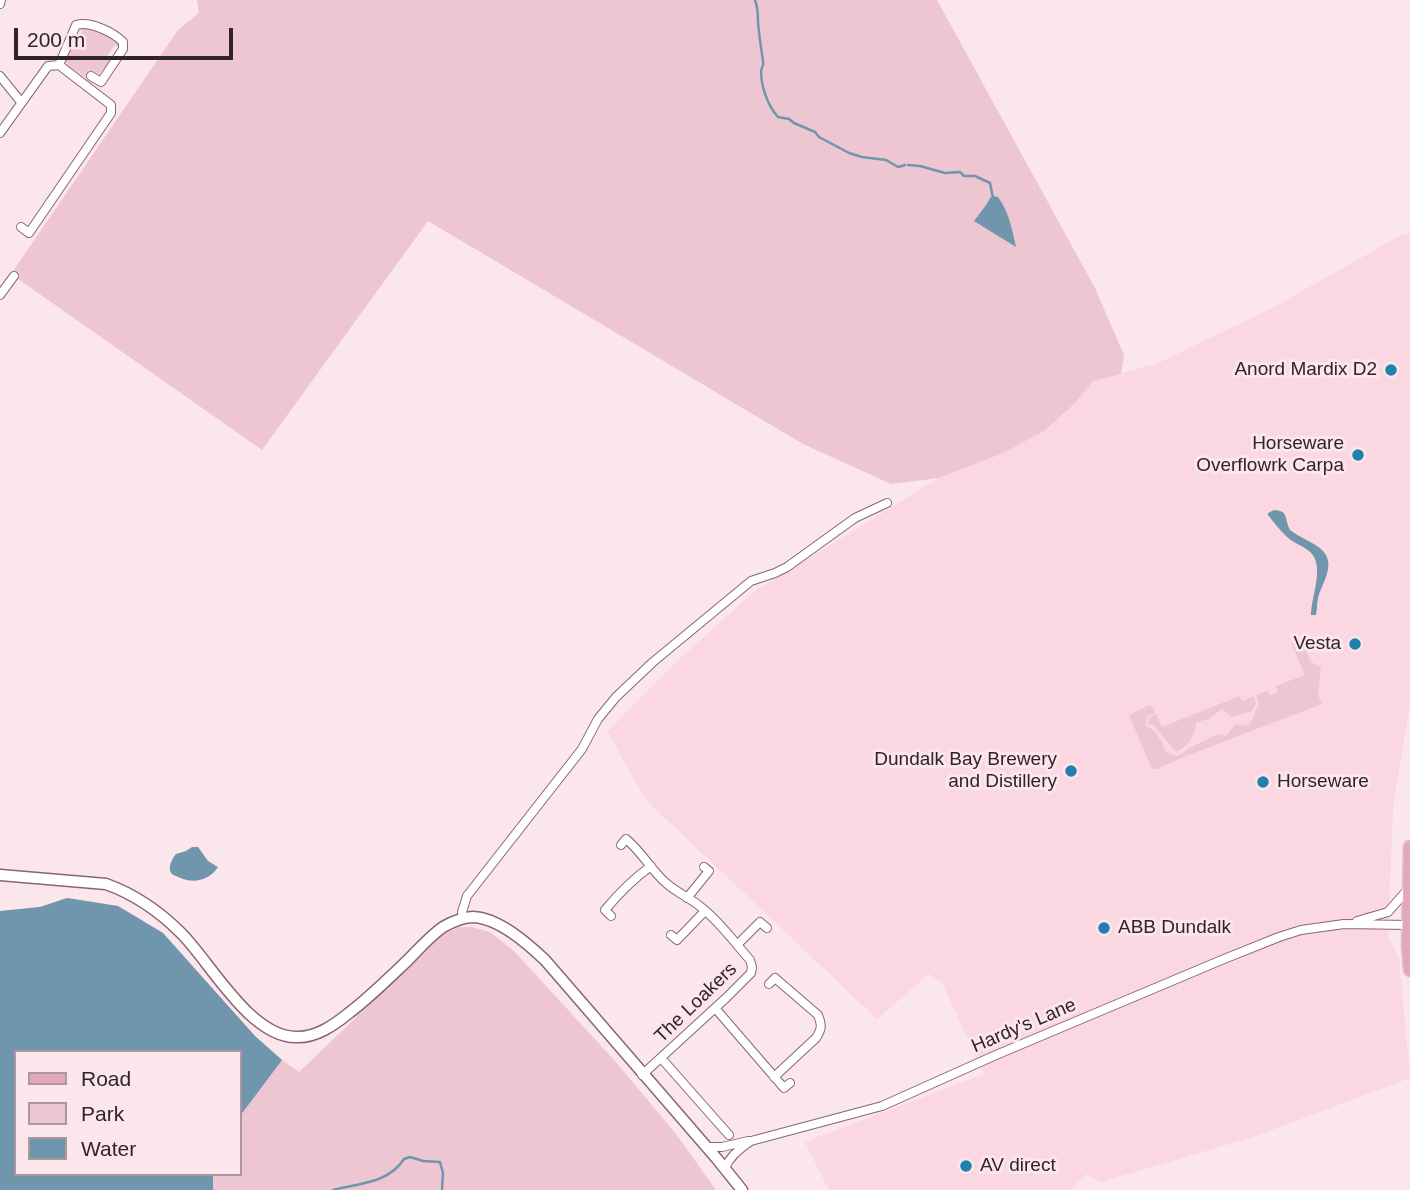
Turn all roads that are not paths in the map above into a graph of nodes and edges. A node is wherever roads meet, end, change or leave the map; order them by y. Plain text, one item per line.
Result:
1 (59, 65) junction
2 (0, 76) edge
3 (92, 76) dead end
4 (21, 102) junction
5 (0, 133) edge
6 (21, 227) dead end
7 (14, 276) dead end
8 (0, 295) edge
9 (887, 503) dead end
10 (621, 845) dead end
11 (1410, 847) edge
12 (651, 866) junction
13 (704, 867) dead end
14 (0, 874) edge
15 (1409, 888) edge
16 (687, 898) junction
17 (705, 911) junction
18 (611, 916) dead end
19 (463, 918) junction
20 (1344, 924) junction
21 (1409, 925) edge
22 (767, 928) dead end
23 (671, 935) dead end
24 (737, 945) junction
25 (1410, 970) edge
26 (769, 984) dead end
27 (715, 1008) junction
28 (661, 1058) junction
29 (642, 1075) junction
30 (774, 1077) junction
31 (790, 1083) dead end
32 (729, 1135) dead end
33 (751, 1140) junction
34 (707, 1147) junction
35 (725, 1168) junction
36 (742, 1190) edge

1 - 3 street
1 - 4 street
1 - 6 street
2 - 4 street
4 - 5 street
7 - 8 street
9 - 19 street
10 - 12 street, The Loakers
11 - 15 main road
12 - 16 street, The Loakers
12 - 18 street
13 - 16 street
14 - 19 main road
15 - 20 street, Hardy's Lane
15 - 21 main road
16 - 17 street, The Loakers
17 - 23 street
17 - 24 street, The Loakers
19 - 29 main road
20 - 21 street, Hardy's Lane
20 - 33 street, Hardy's Lane
21 - 25 main road
22 - 24 street
24 - 27 street, The Loakers
26 - 30 street
27 - 28 street, The Loakers
27 - 30 street
28 - 29 street, The Loakers
28 - 32 street
29 - 34 main road
30 - 31 street
33 - 34 street, Hardy's Lane
33 - 35 street
34 - 35 main road
35 - 36 main road

